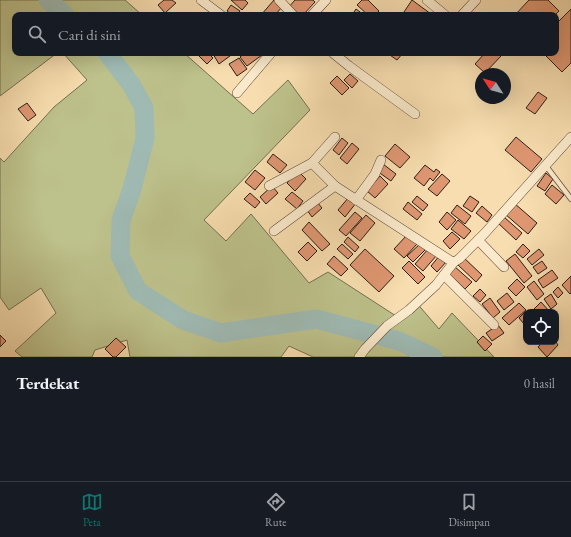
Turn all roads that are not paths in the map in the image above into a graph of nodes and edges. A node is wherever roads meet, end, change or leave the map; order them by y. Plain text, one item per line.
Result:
1 (201, 0) edge
2 (280, 0) edge
3 (326, 0) edge
4 (427, 0) edge
5 (476, 0) edge
6 (217, 12) edge
7 (290, 12) edge
8 (315, 12) edge
9 (441, 12) edge
10 (465, 12) edge
11 (266, 56) edge
12 (337, 56) edge
13 (237, 93) dead end
14 (415, 114) dead end
15 (335, 137) dead end
16 (571, 138) edge
17 (381, 160) dead end
18 (312, 163) junction
19 (546, 166) junction
20 (269, 186) dead end
21 (335, 186) junction
22 (571, 199) edge
23 (356, 200) junction
24 (274, 231) dead end
25 (478, 240) junction
26 (454, 262) junction
27 (504, 267) dead end
28 (444, 275) junction
29 (494, 325) dead end
30 (359, 357) edge

1 - 6 street
2 - 7 street
3 - 8 street
4 - 9 street
5 - 10 street
11 - 13 street
12 - 14 street
15 - 18 street
16 - 19 street
17 - 23 street
18 - 20 street
18 - 21 street
19 - 22 lane
19 - 25 street
21 - 23 street
21 - 24 street
23 - 26 street
25 - 26 street
25 - 27 street
26 - 28 street
28 - 29 street
28 - 30 street

